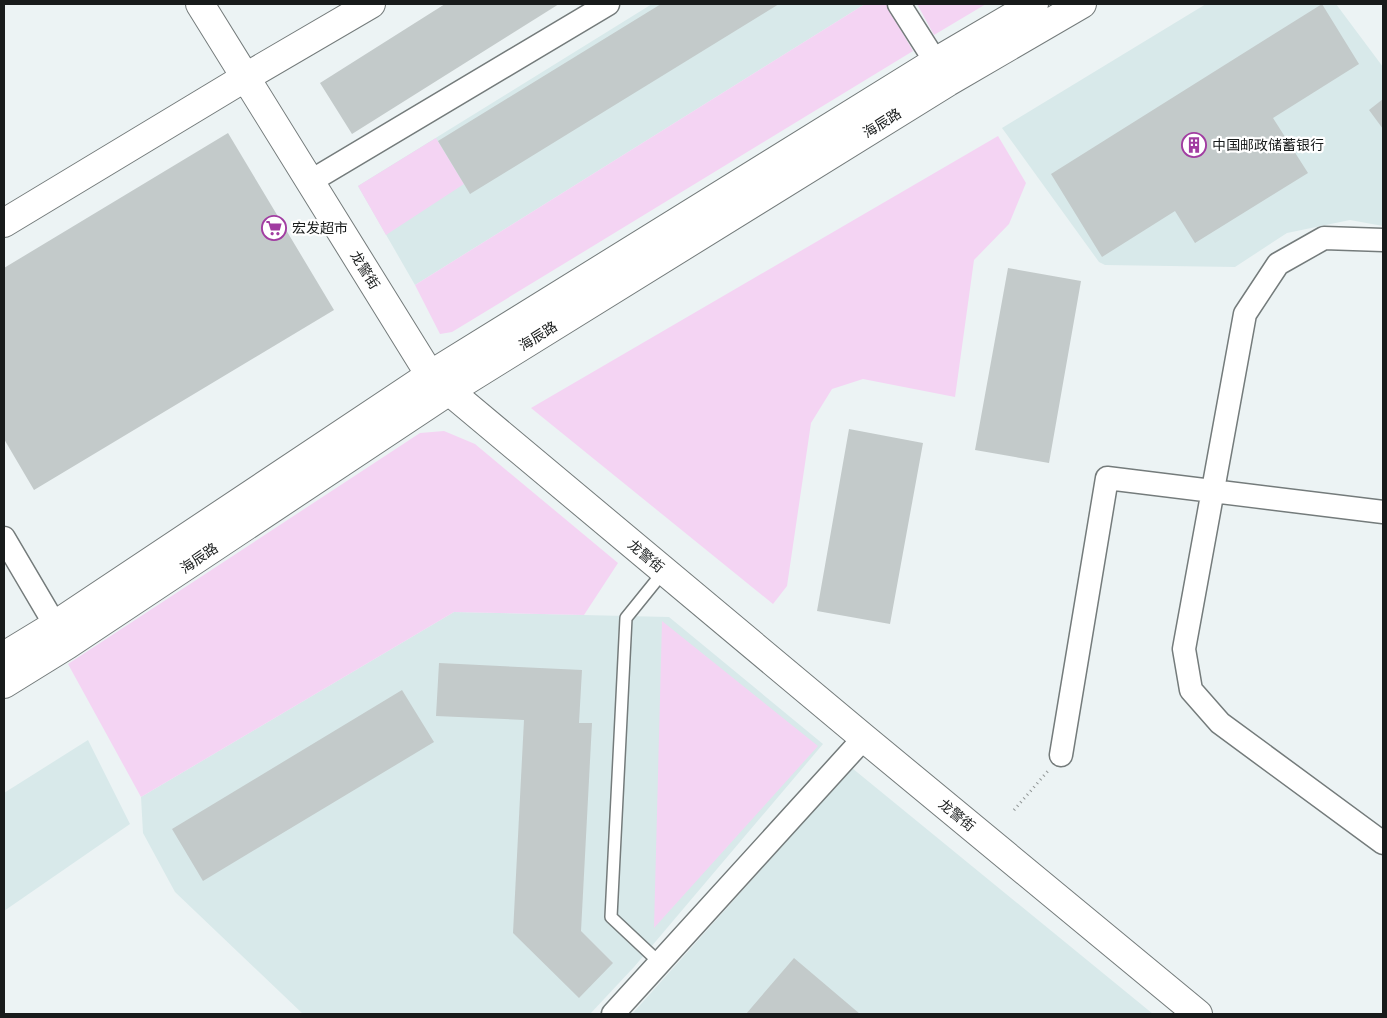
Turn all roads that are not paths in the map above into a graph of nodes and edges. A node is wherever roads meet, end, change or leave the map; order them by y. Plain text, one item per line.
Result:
1 (200, 4) edge
2 (372, 4) edge
3 (608, 4) edge
4 (899, 4) edge
5 (1034, 4) edge
6 (1082, 4) edge
7 (942, 72) junction
8 (246, 77) junction
9 (311, 181) junction
10 (4, 223) edge
11 (1383, 240) edge
12 (440, 383) junction
13 (1213, 490) junction
14 (1383, 512) edge
15 (4, 538) edge
16 (664, 571) junction
17 (61, 635) junction
18 (4, 656) edge
19 (4, 684) edge
20 (864, 738) junction
21 (1061, 755) road end
22 (1383, 843) edge
23 (660, 963) junction
24 (613, 1014) edge
25 (1198, 1014) edge

1 - 8 street, 龙警街
2 - 8 street
3 - 9 street
4 - 7 street
5 - 7 street, 海辰路
6 - 7 street, 海辰路
7 - 12 street, 海辰路
8 - 9 street, 龙警街
8 - 10 street
9 - 12 street, 龙警街
11 - 13 street
12 - 16 street, 龙警街
12 - 17 street, 海辰路
13 - 14 street
13 - 21 street
13 - 22 street
15 - 17 street
16 - 20 street, 龙警街
16 - 23 lane
17 - 18 street, 海辰路
17 - 19 street, 海辰路
20 - 23 street
20 - 25 street, 龙警街
23 - 24 street

